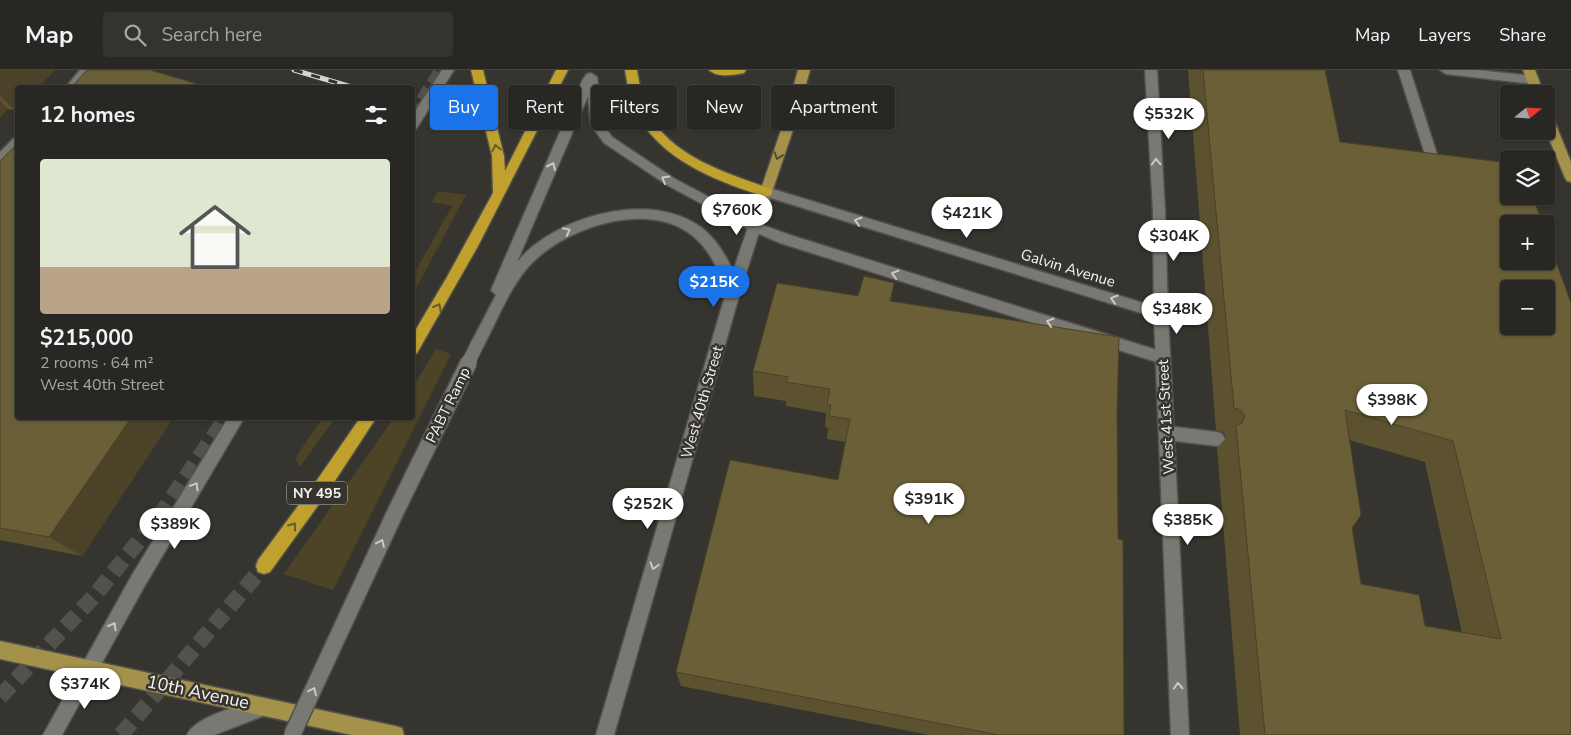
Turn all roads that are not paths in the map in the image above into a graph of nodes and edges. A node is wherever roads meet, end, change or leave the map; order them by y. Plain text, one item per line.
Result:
1 (448, 70) edge
2 (477, 70) edge
3 (562, 70) edge
4 (632, 70) edge
5 (715, 70) edge
6 (740, 70) edge
7 (804, 70) edge
8 (1151, 70) edge
9 (1404, 70) edge
10 (1446, 70) edge
11 (592, 73) edge
12 (83, 74) edge
13 (1531, 75) edge
14 (73, 85) edge
15 (415, 121) edge
16 (1555, 138) edge
17 (15, 144) edge
18 (0, 159) edge
19 (1436, 170) edge
20 (1571, 178) edge
21 (766, 192) junction
22 (499, 197) junction
23 (755, 227) junction
24 (734, 289) junction
25 (1161, 314) junction
26 (478, 343) junction
27 (415, 344) edge
28 (1163, 358) junction
29 (235, 420) edge
30 (367, 420) edge
31 (1167, 433) junction
32 (1217, 439) dead end
33 (264, 566) tunnel mouth
34 (0, 650) edge
35 (89, 669) junction
36 (265, 707) junction
37 (52, 735) edge
38 (196, 735) edge
39 (292, 735) edge
40 (395, 735) edge
41 (605, 735) edge
42 (1180, 735) edge

1 - 15 street
22 -> 2 highway
3 - 22 highway
4 - 21 highway
5 - 6 highway
7 -> 21 main road, West 40th Street
25 -> 8 street, West 41st Street
9 - 19 street
10 - 13 street
23 -> 11 street
26 -> 11 street, PABT Ramp
12 - 14 street
16 - 20 main road
17 - 18 street
21 - 23 street, West 40th Street
25 -> 21 street, Galvin Avenue
27 -> 22 highway
23 - 24 street, West 40th Street
28 -> 23 street
26 -> 24 street
24 -> 41 street, West 40th Street
25 - 28 street, West 41st Street
39 -> 26 street, PABT Ramp, bridge
28 - 31 street, West 41st Street
35 -> 29 street
33 -> 30 highway, NY 495
31 - 32 street
42 -> 31 street, West 41st Street
34 - 35 main road, 10th Avenue
35 - 36 main road, 10th Avenue
35 - 37 street
36 - 38 street
36 - 40 main road, 10th Avenue

